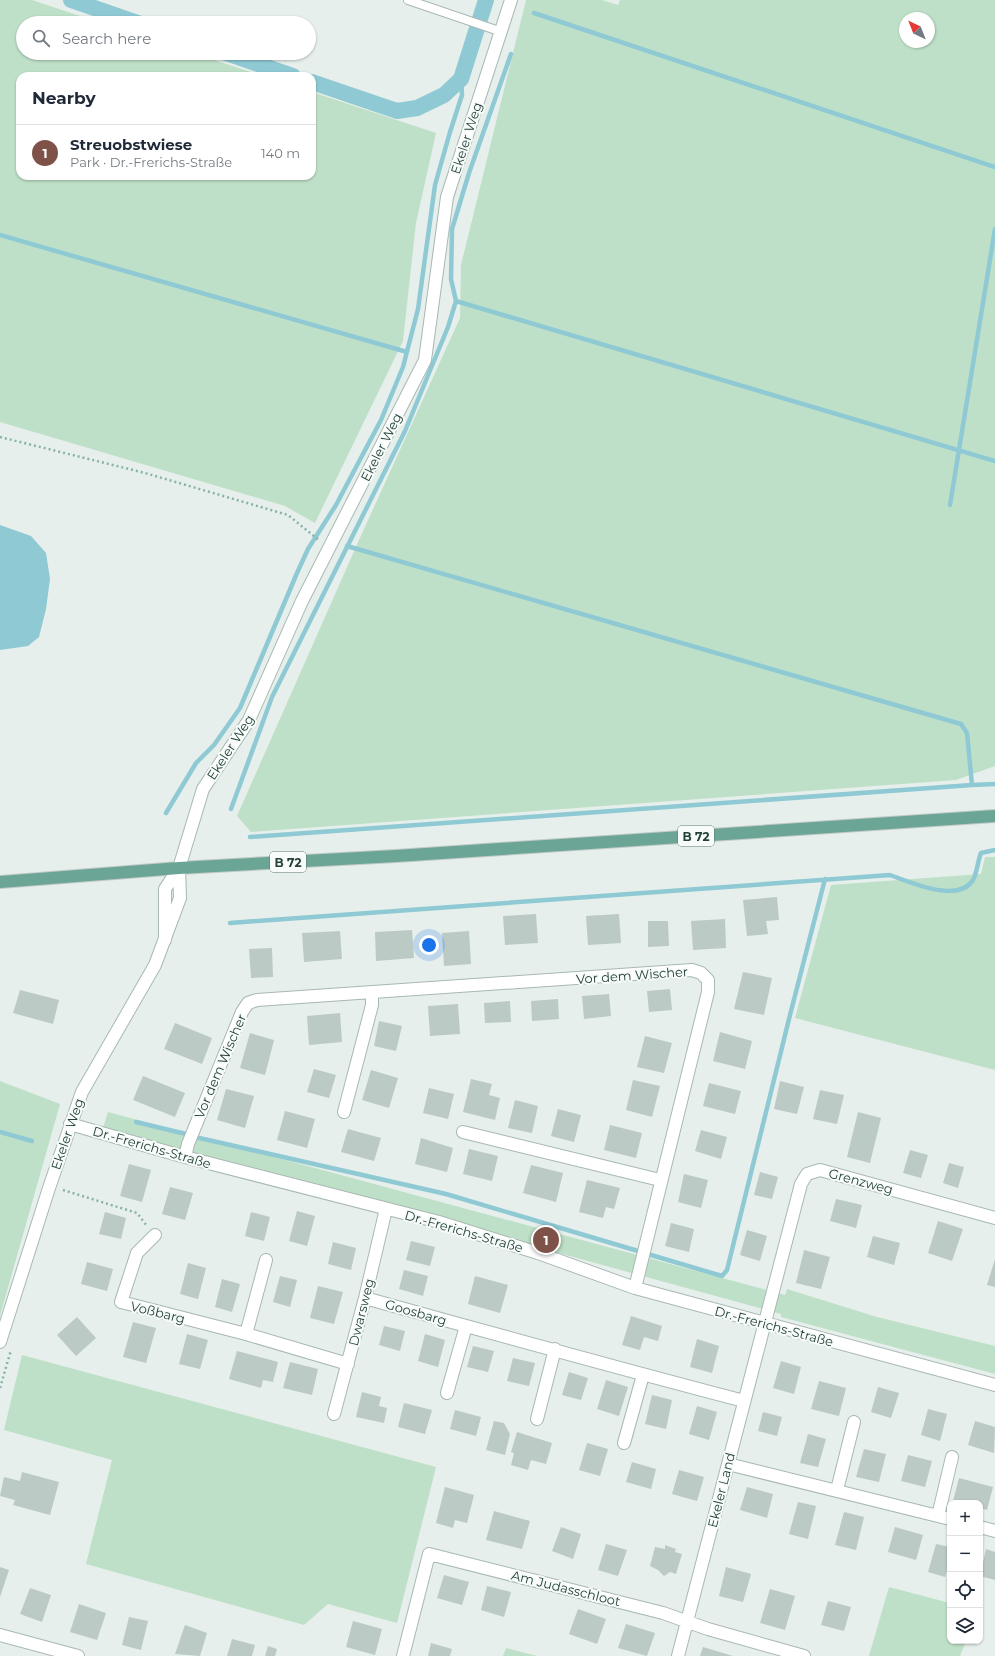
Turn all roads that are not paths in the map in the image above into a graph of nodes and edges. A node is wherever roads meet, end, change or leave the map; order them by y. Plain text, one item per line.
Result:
1 (408, 0) edge
2 (511, 0) edge
3 (502, 32) junction
4 (995, 816) edge
5 (179, 868) junction
6 (0, 882) edge
7 (372, 993) junction
8 (344, 1112) dead end
9 (70, 1124) junction
10 (463, 1132) dead end
11 (184, 1157) junction
12 (660, 1180) junction
13 (386, 1209) junction
14 (995, 1218) edge
15 (155, 1235) road end
16 (266, 1260) dead end
17 (635, 1288) junction
18 (365, 1298) junction
19 (764, 1323) junction
20 (466, 1326) junction
21 (246, 1334) junction
22 (0, 1342) edge
23 (555, 1349) junction
24 (348, 1364) junction
25 (643, 1375) junction
26 (995, 1385) edge
27 (447, 1393) dead end
28 (744, 1401) junction
29 (334, 1414) dead end
30 (537, 1419) dead end
31 (854, 1422) dead end
32 (624, 1443) dead end
33 (952, 1457) dead end
34 (728, 1464) junction
35 (837, 1490) junction
36 (938, 1516) junction
37 (947, 1518) edge
38 (983, 1527) edge
39 (995, 1529) edge
40 (687, 1621) junction
41 (0, 1635) edge
42 (78, 1656) edge
43 (403, 1656) edge
44 (678, 1656) edge
45 (804, 1656) edge

1 - 3 lane
2 - 3 street, Ekeler Weg
3 - 5 street, Ekeler Weg
4 - 5 main road, B 72
5 - 6 main road, B 72
5 - 9 street, Ekeler Weg
7 - 8 street
7 - 11 street, Vor dem Wischer
7 - 12 street, Vor dem Wischer
9 - 11 street, Dr.-Frerichs-Straße
9 - 22 street, Ekeler Weg
10 - 12 street
11 - 13 street, Dr.-Frerichs-Straße
12 - 17 street, Vor dem Wischer
13 - 17 street, Dr.-Frerichs-Straße
13 - 18 street, Dwarsweg
14 - 19 street, Grenzweg
15 - 21 street, Voßbarg
16 - 21 street
17 - 19 street, Dr.-Frerichs-Straße
18 - 20 street, Goosbarg
18 - 24 street, Dwarsweg
19 - 26 street, Dr.-Frerichs-Straße
19 - 28 street, Ekeler Land
20 - 23 street, Goosbarg
20 - 27 street
21 - 24 street, Voßbarg
23 - 25 street, Goosbarg
23 - 30 street
24 - 29 street, Dwarsweg
25 - 28 street, Goosbarg
25 - 32 street
28 - 34 street, Ekeler Land
31 - 35 street
33 - 36 street
34 - 35 street
34 - 40 street, Ekeler Land
35 - 36 street
36 - 37 street
38 - 39 street
40 - 43 street, Am Judasschloot
40 - 44 street, Ekeler Land
40 - 45 street, Am Judasschloot
41 - 42 street

